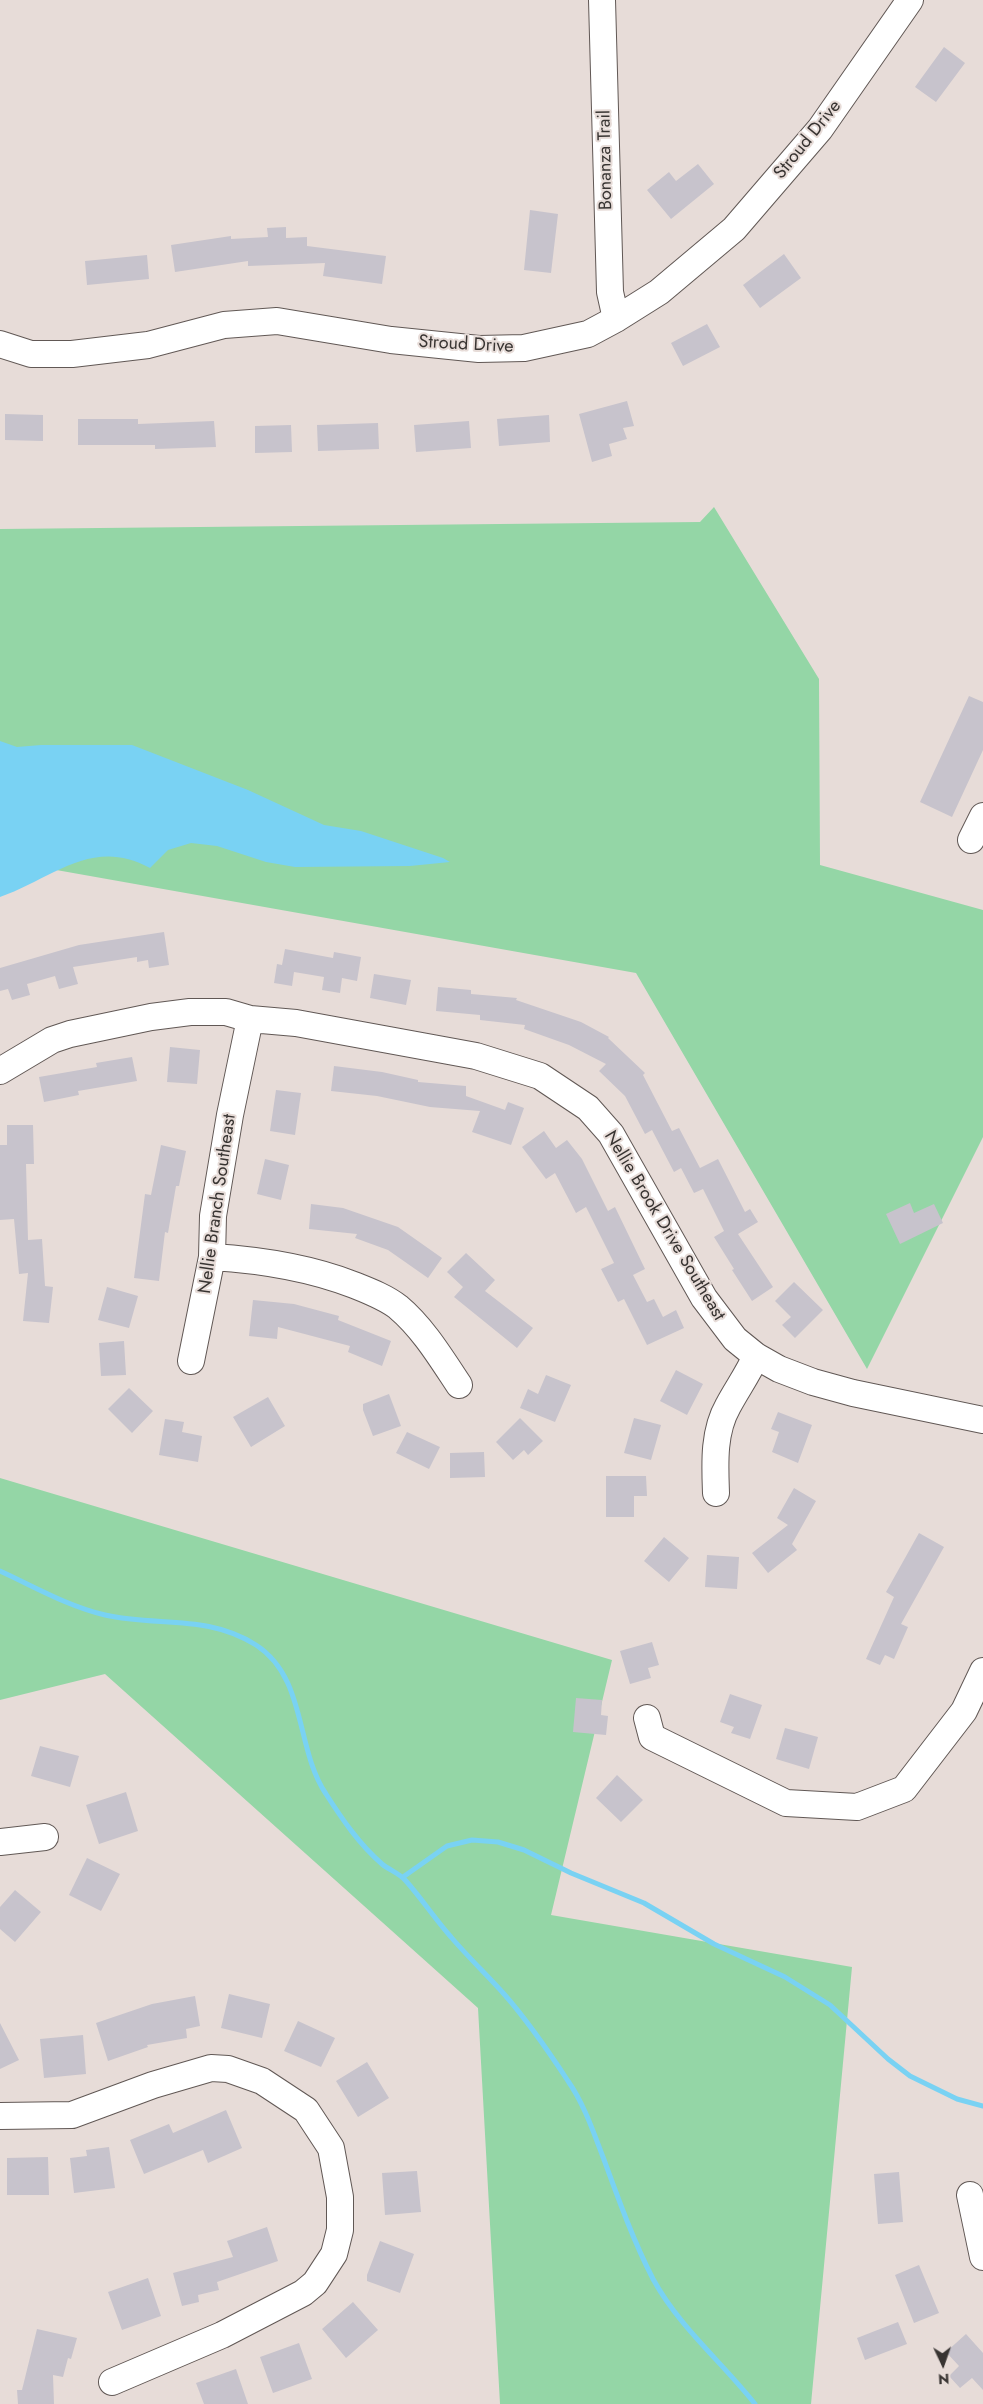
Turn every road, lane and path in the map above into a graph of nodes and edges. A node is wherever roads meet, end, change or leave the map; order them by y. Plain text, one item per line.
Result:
1 (602, 0) edge
2 (910, 0) edge
3 (616, 320) junction
4 (0, 344) edge
5 (983, 816) edge
6 (971, 840) dead end
7 (250, 1019) junction
8 (0, 1071) edge
9 (212, 1257) junction
10 (756, 1356) junction
11 (191, 1361) dead end
12 (459, 1385) dead end
13 (983, 1420) edge
14 (716, 1493) dead end
15 (983, 1671) edge
16 (647, 1718) dead end
17 (45, 1837) dead end
18 (0, 1842) edge
19 (0, 2116) edge
20 (970, 2196) dead end
21 (983, 2256) edge
22 (112, 2382) dead end

1 - 3 street, Bonanza Trail
2 - 3 street, Stroud Drive
3 - 4 street, Stroud Drive
5 - 6 street
7 - 8 street, Nellie Brook Drive Southeast
7 - 9 street, Nellie Branch Southeast
7 - 10 street, Nellie Brook Drive Southeast
9 - 11 street, Nellie Branch Southeast
9 - 12 street
10 - 13 street, Nellie Brook Drive Southeast
10 - 14 street
15 - 16 street
17 - 18 street
19 - 22 street
20 - 21 street

